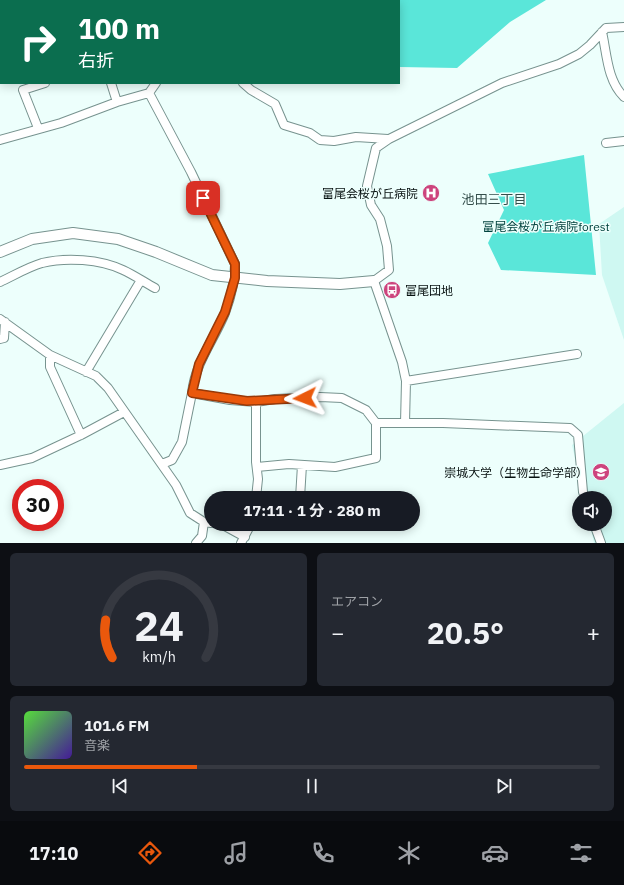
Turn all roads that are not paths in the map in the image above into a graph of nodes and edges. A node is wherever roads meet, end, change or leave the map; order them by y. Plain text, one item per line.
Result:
1 (624, 27) edge
2 (602, 32) junction
3 (42, 84) edge
4 (111, 84) edge
5 (155, 84) edge
6 (244, 84) edge
7 (149, 93) junction
8 (624, 97) edge
9 (117, 102) junction
10 (38, 128) junction
11 (389, 139) junction
12 (0, 140) edge
13 (624, 141) edge
14 (606, 144) dead end
15 (0, 252) edge
16 (235, 278) junction
17 (141, 280) junction
18 (374, 281) junction
19 (0, 282) edge
20 (155, 288) dead end
21 (2, 321) edge
22 (0, 339) edge
23 (577, 354) dead end
24 (50, 356) junction
25 (86, 372) junction
26 (406, 381) junction
27 (192, 393) junction
28 (256, 402) junction
29 (124, 412) junction
30 (376, 423) junction
31 (405, 423) junction
32 (81, 435) junction
33 (162, 464) junction
34 (0, 465) edge
35 (302, 465) junction
36 (257, 467) junction
37 (257, 491) edge
38 (300, 491) edge
39 (583, 491) edge
40 (204, 520) edge
41 (204, 531) edge
42 (230, 531) edge
43 (248, 531) edge
44 (597, 531) edge
45 (243, 540) edge
46 (196, 543) edge
47 (601, 543) edge

1 - 2 street
2 - 8 street
2 - 11 street
3 - 10 street
4 - 9 street
5 - 7 street
6 - 11 street
7 - 9 street
7 - 16 street
9 - 10 street
10 - 12 street
11 - 18 street
13 - 14 street
15 - 16 street
16 - 18 street
16 - 27 street
17 - 19 street
17 - 20 street
17 - 25 street
18 - 26 street
21 - 22 street
21 - 24 street
23 - 26 street
24 - 25 street
24 - 32 street
25 - 29 street
26 - 31 street
27 - 28 street
27 - 33 street
28 - 30 street
28 - 36 street
29 - 32 street
29 - 33 street
30 - 31 street
30 - 35 street
31 - 39 street
32 - 34 street
33 - 40 street
35 - 36 street
35 - 38 street
36 - 37 street
41 - 46 street
42 - 45 street
43 - 45 street
44 - 47 street

